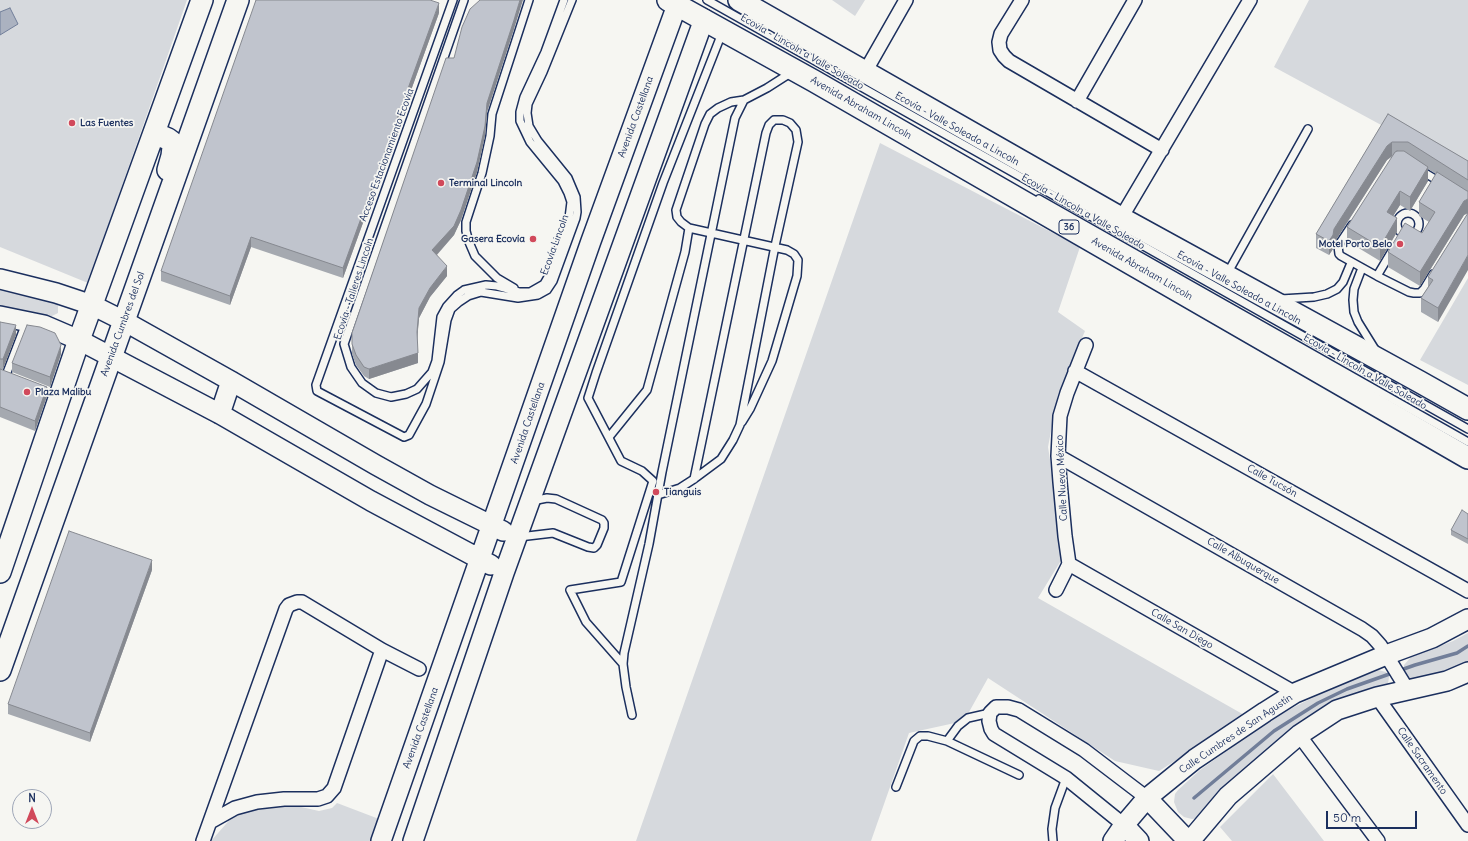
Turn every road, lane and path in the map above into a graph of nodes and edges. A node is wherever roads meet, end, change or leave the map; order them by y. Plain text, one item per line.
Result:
1 (202, 0) edge
2 (238, 0) edge
3 (453, 0) edge
4 (464, 0) edge
5 (529, 0) edge
6 (564, 0) edge
7 (572, 0) edge
8 (906, 0) edge
9 (1022, 0) edge
10 (1135, 0) edge
11 (1250, 0) edge
12 (673, 2) edge
13 (706, 10) edge
14 (738, 18) edge
15 (795, 70) junction
16 (865, 72) junction
17 (744, 100) junction
18 (1077, 100) junction
19 (1308, 128) dead end
20 (154, 133) junction
21 (1162, 150) junction
22 (1411, 164) edge
23 (1448, 187) edge
24 (1030, 194) dead end
25 (1121, 218) junction
26 (1354, 221) edge
27 (689, 228) junction
28 (156, 231) junction
29 (1402, 233) junction
30 (711, 234) junction
31 (745, 240) junction
32 (775, 246) junction
33 (1352, 263) junction
34 (1362, 268) junction
35 (1436, 270) edge
36 (1226, 276) junction
37 (1376, 276) junction
38 (0, 279) edge
39 (519, 292) junction
40 (530, 297) junction
41 (1271, 300) junction
42 (92, 305) junction
43 (0, 316) edge
44 (124, 321) junction
45 (27, 322) junction
46 (79, 340) junction
47 (1086, 345) dead end
48 (110, 358) junction
49 (1382, 361) junction
50 (440, 362) joint
51 (1075, 371) junction
52 (6, 375) edge
53 (231, 381) junction
54 (1468, 409) edge
55 (220, 414) junction
56 (740, 425) junction
57 (1468, 429) edge
58 (609, 437) junction
59 (1468, 442) edge
60 (1058, 456) junction
61 (1468, 458) edge
62 (694, 479) junction
63 (658, 495) junction
64 (530, 501) junction
65 (493, 526) junction
66 (517, 537) junction
67 (480, 559) junction
68 (1069, 564) junction
69 (0, 572) edge
70 (504, 573) junction
71 (1056, 590) dead end
72 (1468, 591) edge
73 (1468, 619) edge
74 (382, 650) junction
75 (1386, 655) junction
76 (623, 664) junction
77 (419, 669) dead end
78 (0, 670) edge
79 (1468, 672) edge
80 (1407, 689) junction
81 (1295, 693) junction
82 (434, 694) junction
83 (1377, 696) junction
84 (460, 703) junction
85 (990, 713) junction
86 (632, 715) dead end
87 (1298, 735) junction
88 (947, 741) junction
89 (1019, 775) dead end
90 (1066, 778) junction
91 (896, 787) dead end
92 (1147, 798) junction
93 (210, 822) junction
94 (1124, 825) junction
95 (1468, 825) edge
96 (203, 841) edge
97 (381, 841) edge
98 (413, 841) edge
99 (1053, 841) edge
100 (1113, 841) edge
101 (1138, 841) edge
102 (1189, 841) edge
103 (1378, 841) edge

1 - 20 main road
2 - 28 main road, Avenida Cumbres del Sol
3 - 50 lane, Acceso Estacionamiento Ecovía
4 - 39 lane, Ecovía - Talleres Lincoln
5 - 39 lane
6 - 39 lane, Ecovía - Talleres Lincoln
7 - 40 lane, Ecovía Lincoln
8 - 16 street
9 - 18 street
10 - 18 street
11 - 21 street
12 - 13 main road, Avenida Abraham Lincoln / 36
12 - 65 street, Avenida Castellana
13 - 14 main road, Avenida Abraham Lincoln / 36
13 - 64 street
14 - 15 main road, Avenida Abraham Lincoln / 36
14 - 16 main road, 36
14 - 57 lane, Ecovía - Valle Soleado a Lincoln
14 - 58 lane
15 - 17 lane
15 - 61 main road, Avenida Abraham Lincoln / 36
16 - 25 main road, 36
17 - 27 lane
17 - 30 lane
18 - 21 street
19 - 36 lane
20 - 28 main road
20 - 42 main road
21 - 25 street
22 - 23 lane
24 - 59 lane, Ecovía - Lincoln a Valle Soleado
25 - 36 main road, 36
26 - 33 lane
27 - 30 lane
27 - 58 lane
28 - 44 main road, Avenida Cumbres del Sol
29 - 29 lane
29 - 37 lane
30 - 31 lane
30 - 63 lane
31 - 32 lane
31 - 32 lane
31 - 62 lane
32 - 56 lane
32 - 56 lane
33 - 34 lane
33 - 41 lane
34 - 37 lane
34 - 49 lane
35 - 37 lane
36 - 41 main road, 36
38 - 42 street
39 - 40 lane
40 - 50 lane, Ecovía Lincoln
41 - 49 main road, 36
42 - 44 street
42 - 46 main road
43 - 45 street
44 - 48 main road, Avenida Cumbres del Sol
44 - 53 street
45 - 46 street
45 - 52 lane
46 - 48 street
46 - 69 main road
47 - 51 street, Calle Nuevo México
48 - 55 street
48 - 78 main road, Avenida Cumbres del Sol
49 - 54 main road, 36
51 - 60 street, Calle Nuevo México
51 - 72 street, Calle Tucsón
53 - 55 street
53 - 65 street
55 - 67 street
56 - 62 lane
58 - 76 lane
60 - 68 street, Calle Nuevo México
60 - 75 street, Calle Albuquerque
62 - 63 lane
63 - 76 lane
64 - 66 street
64 - 66 lane
65 - 66 street
65 - 67 street, Avenida Castellana
66 - 70 street
67 - 70 street
67 - 82 street, Avenida Castellana
68 - 71 street
68 - 81 street, Calle San Diego
70 - 84 street
73 - 75 street, Calle Cumbres de San Agustín
74 - 77 street
74 - 93 street
74 - 93 street
75 - 80 street, Calle Albuquerque
75 - 81 street, Calle Cumbres de San Agustín
76 - 86 lane
79 - 80 street
80 - 83 street
81 - 92 street, Calle Cumbres de San Agustín
82 - 84 street
82 - 97 street, Avenida Castellana
83 - 87 street
83 - 95 street, Calle Sacramento
84 - 98 street
85 - 88 lane
85 - 90 street
85 - 92 street
87 - 102 street
87 - 103 street
88 - 89 lane
88 - 91 lane
90 - 94 street
90 - 99 lane
92 - 94 street, Calle Cumbres de San Agustín
92 - 102 street
93 - 96 street
94 - 100 street, Calle Cumbres de San Agustín
94 - 101 street

